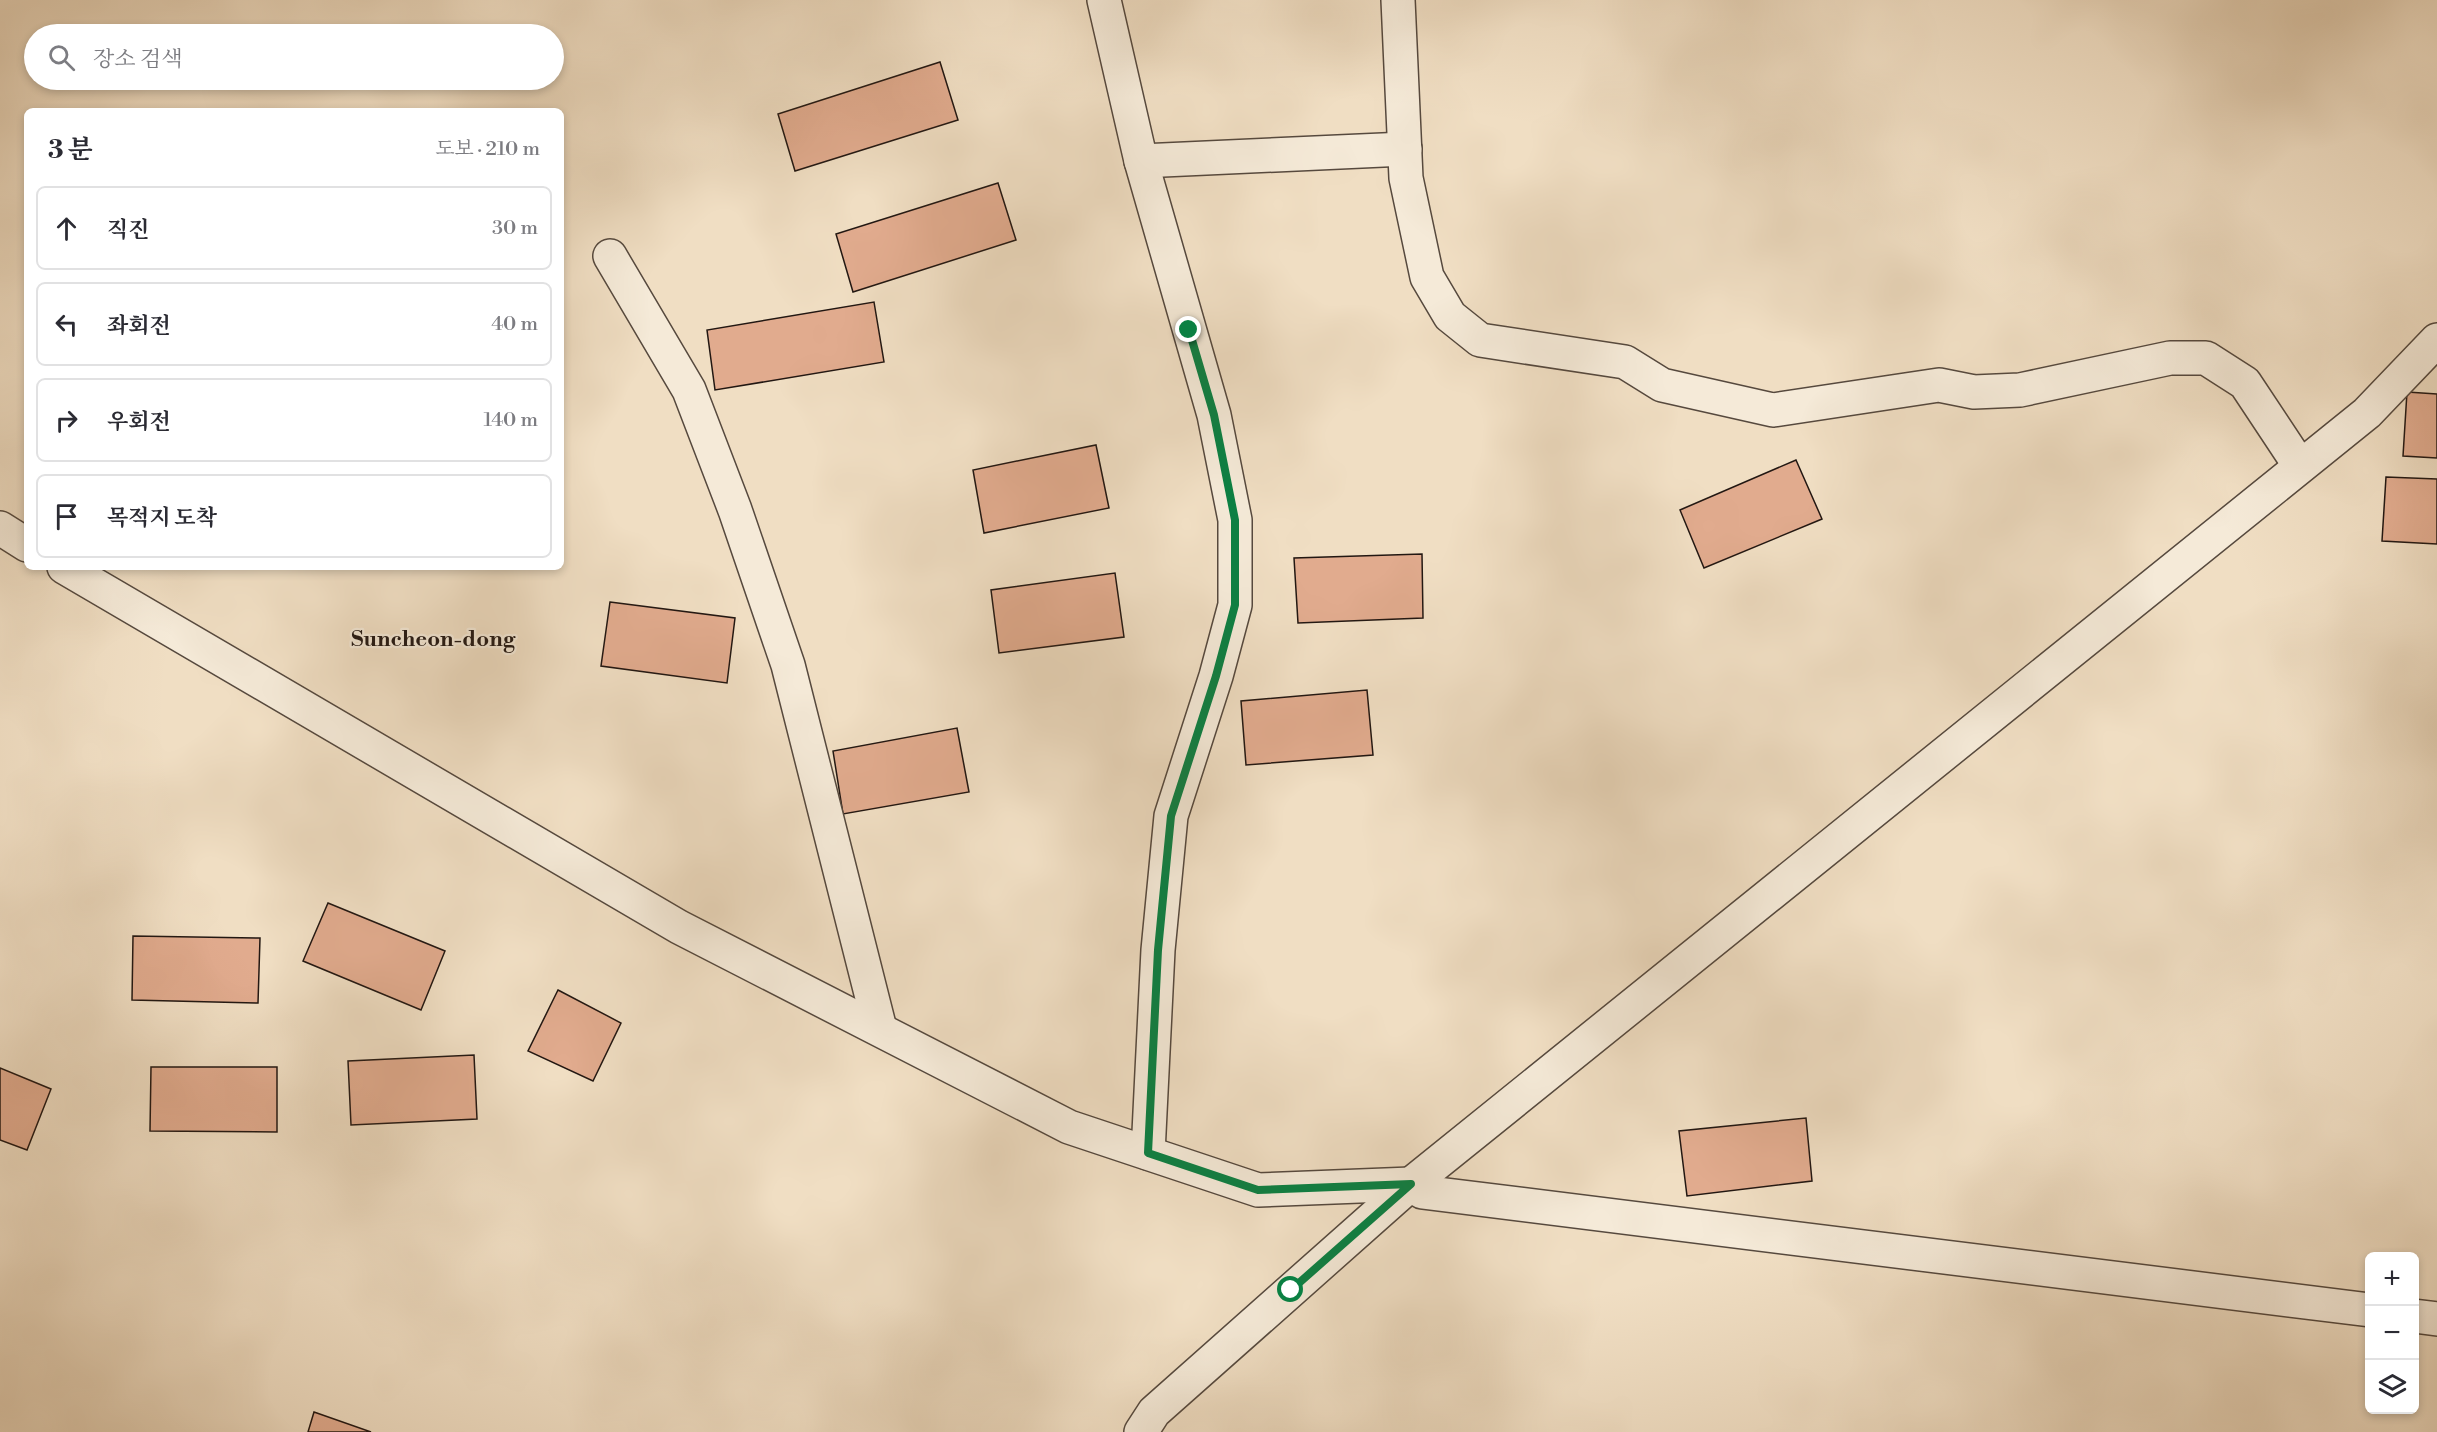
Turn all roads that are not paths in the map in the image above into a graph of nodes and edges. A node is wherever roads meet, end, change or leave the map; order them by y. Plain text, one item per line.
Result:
1 (1104, 0) edge
2 (1398, 0) edge
3 (1405, 149) junction
4 (1141, 161) junction
5 (610, 256) dead end
6 (2437, 340) edge
7 (2300, 466) junction
8 (0, 528) edge
9 (24, 543) edge
10 (69, 570) edge
11 (880, 1029) junction
12 (1148, 1153) junction
13 (1411, 1184) junction
14 (2365, 1309) edge
15 (2419, 1317) edge
16 (2437, 1319) edge
17 (1141, 1432) edge

1 - 4 street
2 - 3 street
3 - 4 street
3 - 7 street
4 - 12 street
5 - 11 street
6 - 7 street
7 - 13 street
8 - 9 street
10 - 11 street
11 - 12 street
12 - 13 street
13 - 14 street
13 - 17 street
15 - 16 street

